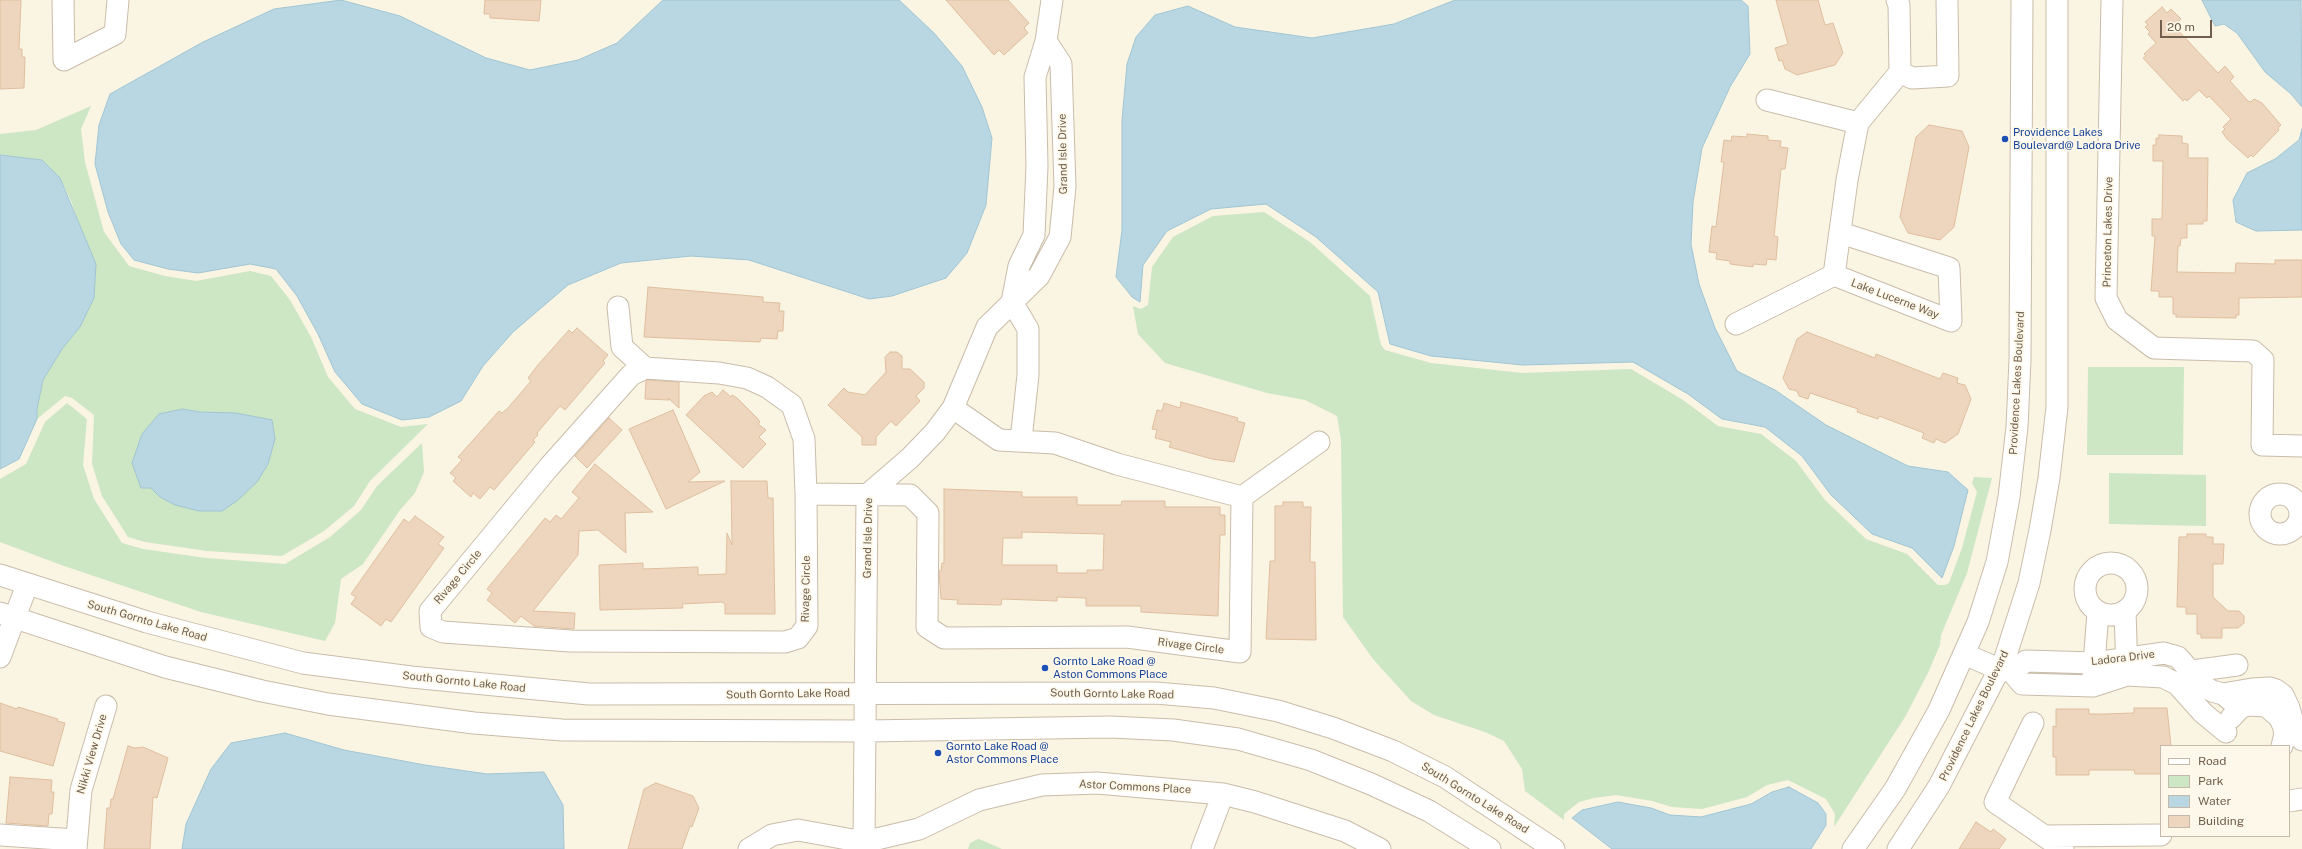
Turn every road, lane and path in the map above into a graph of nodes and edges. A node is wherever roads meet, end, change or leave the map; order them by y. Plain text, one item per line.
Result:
1 (63, 0) edge
2 (118, 0) edge
3 (1052, 0) edge
4 (1897, 0) edge
5 (1947, 0) edge
6 (2022, 0) edge
7 (2057, 0) edge
8 (2112, 0) edge
9 (1046, 41) junction
10 (1900, 72) junction
11 (1767, 100) dead end
12 (1858, 123) junction
13 (1037, 160) junction
14 (1065, 160) junction
15 (1841, 233) junction
16 (1834, 275) junction
17 (1012, 302) junction
18 (618, 307) dead end
19 (1736, 324) dead end
20 (645, 368) junction
21 (953, 408) junction
22 (1021, 440) junction
23 (1319, 442) dead end
24 (2302, 446) edge
25 (806, 494) junction
26 (867, 495) junction
27 (1242, 497) junction
28 (0, 575) edge
29 (27, 585) junction
30 (2125, 611) junction
31 (2098, 612) junction
32 (7, 616) edge
33 (1964, 654) junction
34 (0, 657) edge
35 (2095, 663) junction
36 (2237, 666) dead end
37 (2127, 667) junction
38 (2006, 671) junction
39 (2192, 671) junction
40 (2095, 686) junction
41 (866, 693) junction
42 (2186, 694) junction
43 (2223, 694) junction
44 (106, 706) dead end
45 (2240, 708) junction
46 (2033, 723) dead end
47 (866, 731) junction
48 (2227, 739) edge
49 (2292, 743) edge
50 (1223, 794) junction
51 (2302, 799) edge
52 (2290, 801) edge
53 (0, 835) edge
54 (2160, 835) edge
55 (2045, 836) junction
56 (2165, 837) edge
57 (1346, 840) edge
58 (864, 842) junction
59 (76, 845) edge
60 (749, 849) edge
61 (1202, 849) edge
62 (1380, 849) edge
63 (1490, 849) edge
64 (1554, 849) edge
65 (1853, 849) edge
66 (1898, 849) edge
67 (2063, 849) edge
68 (2150, 849) edge

1 - 2 street
3 - 9 street
4 - 10 street
5 - 10 street
6 - 33 street, Providence Lakes Boulevard
7 - 38 street, Providence Lakes Boulevard
8 - 24 street, Princeton Lakes Drive
9 - 13 street
9 - 14 street, Grand Isle Drive
10 - 12 street
11 - 12 street
12 - 15 street
13 - 14 street
13 - 17 street
14 - 17 street, Grand Isle Drive
15 - 16 street
15 - 16 street, Lake Lucerne Way
16 - 19 street
17 - 21 street, Grand Isle Drive
17 - 22 street
18 - 20 street
20 - 25 street, Rivage Circle
20 - 25 street, Rivage Circle
21 - 22 street
21 - 26 street, Grand Isle Drive
22 - 27 street
23 - 27 street
25 - 26 street, Rivage Circle
26 - 27 street, Rivage Circle
26 - 41 street, Grand Isle Drive
28 - 29 street, South Gornto Lake Road
29 - 32 street
29 - 41 street, South Gornto Lake Road
30 - 31 street
30 - 31 street
30 - 37 street
31 - 35 street
32 - 34 street
32 - 47 street
33 - 38 street, Ladora Drive
33 - 65 street, Providence Lakes Boulevard
35 - 37 street, Ladora Drive
35 - 38 street, Ladora Drive
35 - 40 street
36 - 39 street
37 - 39 street, Ladora Drive
37 - 40 street, Ladora Drive
37 - 42 street, Ladora Drive
38 - 40 street, Ladora Drive
38 - 66 street, Providence Lakes Boulevard
39 - 43 street, Ladora Drive
40 - 42 street
41 - 47 street, Grand Isle Drive
41 - 64 street, South Gornto Lake Road
42 - 48 street, Ladora Drive
43 - 45 street, Ladora Drive
43 - 49 street
44 - 59 street, Nikki View Drive
45 - 48 street
45 - 49 street
46 - 55 street
47 - 58 street
47 - 63 street
50 - 57 street, Astor Commons Place
50 - 58 street, Astor Commons Place
50 - 61 street
51 - 52 street
53 - 59 street
54 - 55 street
55 - 67 street
56 - 68 street
57 - 62 street, Astor Commons Place
58 - 60 street, Astor Commons Place

